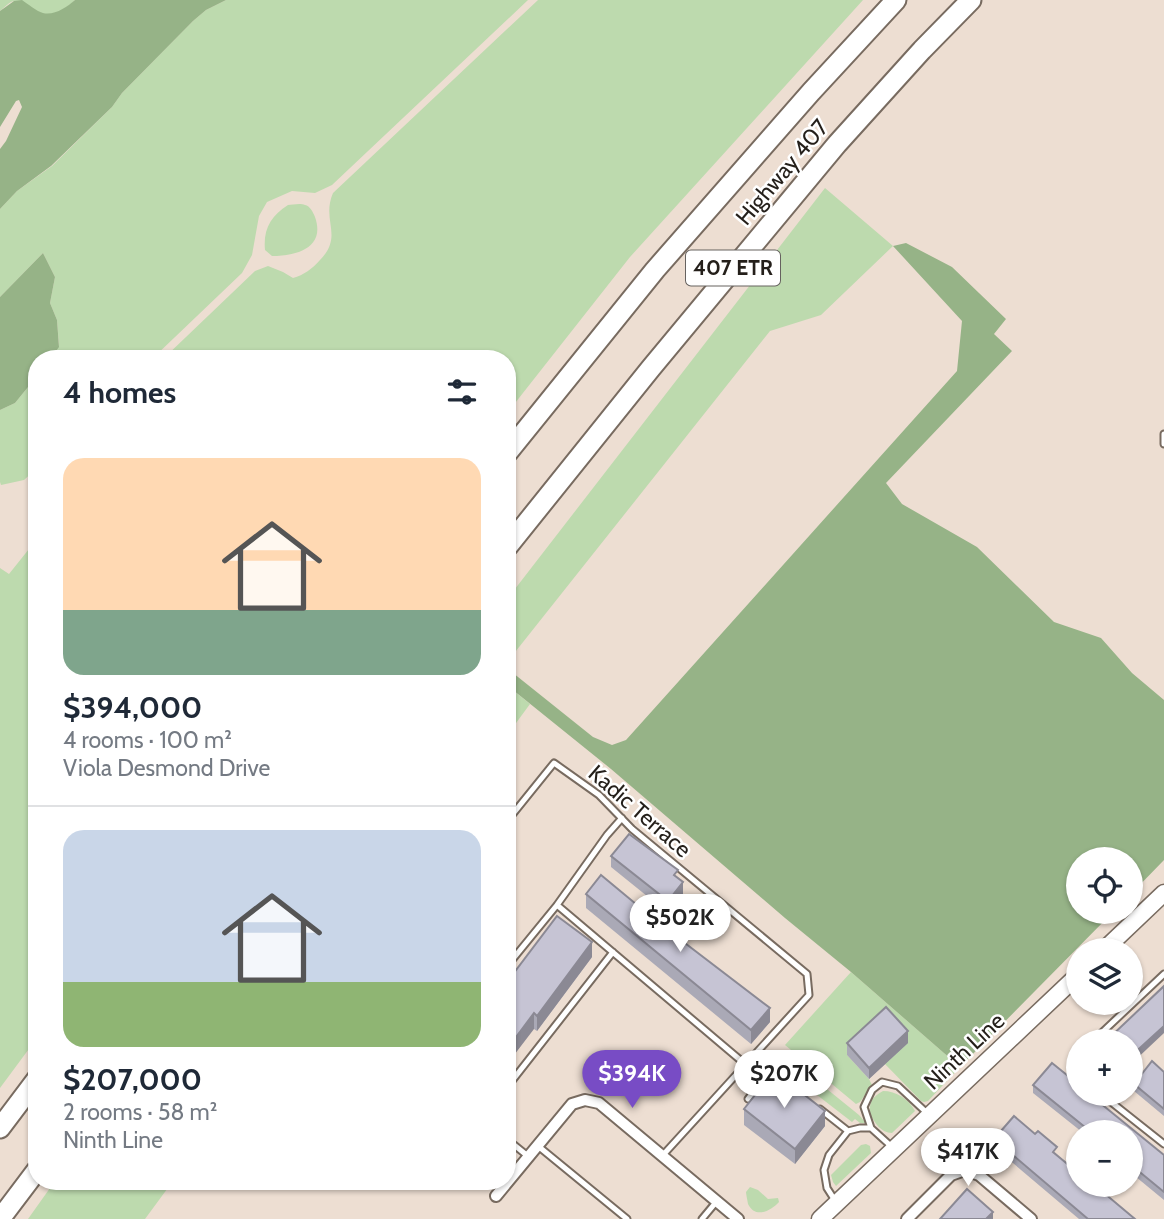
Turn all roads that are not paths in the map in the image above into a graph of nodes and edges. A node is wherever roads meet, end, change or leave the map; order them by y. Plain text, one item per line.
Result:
1 (896, 0) edge
2 (971, 0) edge
3 (1164, 434) edge
4 (516, 442) edge
5 (1164, 444) edge
6 (516, 536) edge
7 (516, 810) edge
8 (622, 818) junction
9 (1164, 893) edge
10 (557, 905) junction
11 (1117, 938) edge
12 (613, 953) junction
13 (516, 955) edge
14 (1164, 974) edge
15 (1066, 986) edge
16 (1106, 1029) edge
17 (745, 1064) junction
18 (516, 1076) edge
19 (780, 1078) edge
20 (28, 1091) edge
21 (748, 1099) edge
22 (1116, 1106) edge
23 (819, 1108) edge
24 (929, 1115) junction
25 (0, 1128) edge
26 (871, 1128) junction
27 (848, 1131) junction
28 (1164, 1143) edge
29 (538, 1146) junction
30 (516, 1147) edge
31 (894, 1148) junction
32 (662, 1156) junction
33 (528, 1157) junction
34 (516, 1172) edge
35 (28, 1182) edge
36 (501, 1190) edge
37 (496, 1196) dead end
38 (717, 1201) junction
39 (837, 1203) junction
40 (0, 1219) edge
41 (627, 1219) edge
42 (702, 1219) edge
43 (738, 1219) edge
44 (820, 1219) edge
45 (907, 1219) edge
46 (1031, 1219) edge

1 - 4 highway, Highway 407 / 407 ETR
2 - 6 highway, Highway 407 / 407 ETR
3 - 5 lane
7 - 8 lane, Kadic Terrace
8 - 10 lane
8 - 17 lane, Kadic Terrace
9 - 11 main road
10 - 12 lane
10 - 13 lane
12 - 17 lane
12 - 18 lane
14 - 16 lane
15 - 24 main road, Ninth Line
17 - 32 lane, Kadic Terrace
19 - 21 lane
20 - 25 highway
22 - 28 lane
23 - 27 lane
24 - 26 lane
24 - 31 main road, Ninth Line
26 - 27 lane
26 - 31 lane
27 - 39 lane
29 - 32 street
29 - 33 street
29 - 41 lane
30 - 33 lane
31 - 39 main road, Ninth Line
32 - 38 street
33 - 34 street
35 - 40 highway
36 - 37 street
38 - 42 lane
38 - 43 street
39 - 44 main road, Ninth Line
45 - 46 street

